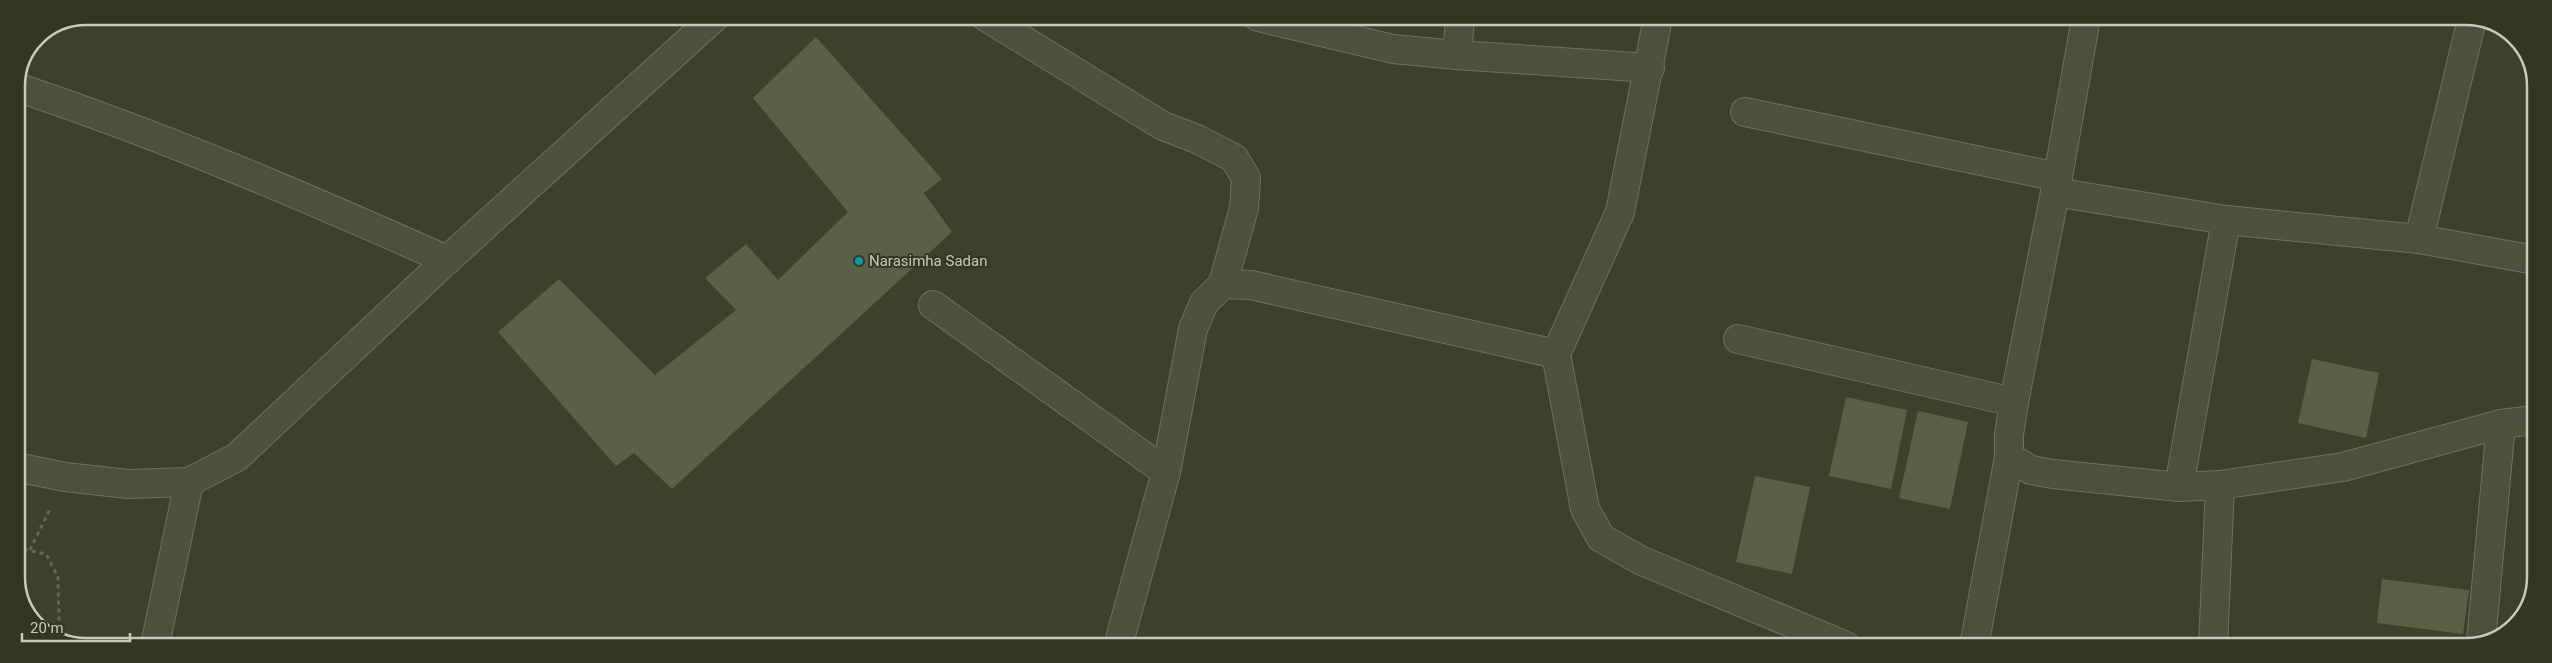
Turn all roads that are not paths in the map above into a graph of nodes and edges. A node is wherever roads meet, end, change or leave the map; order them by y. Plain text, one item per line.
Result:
1 (706, 25) edge
2 (999, 25) edge
3 (1292, 25) edge
4 (1459, 25) edge
5 (1657, 25) edge
6 (2085, 25) edge
7 (2470, 25) edge
8 (1456, 56) junction
9 (1650, 68) junction
10 (25, 90) edge
11 (1745, 112) dead end
12 (2057, 185) junction
13 (2226, 220) junction
14 (2419, 239) junction
15 (2527, 259) edge
16 (447, 260) junction
17 (1223, 284) junction
18 (933, 305) dead end
19 (1738, 339) dead end
20 (1556, 354) junction
21 (2014, 402) junction
22 (2527, 421) edge
23 (2501, 424) junction
24 (2009, 457) junction
25 (25, 469) edge
26 (1166, 472) junction
27 (189, 482) junction
28 (2220, 485) junction
29 (2179, 487) junction
30 (1121, 635) dead end
31 (2482, 636) edge
32 (156, 638) edge
33 (1827, 638) edge
34 (1976, 638) edge
35 (2213, 638) edge

1 - 16 street
2 - 17 street
3 - 8 street
4 - 8 street
5 - 9 street
6 - 12 street
7 - 14 street
8 - 9 street
9 - 20 street
10 - 16 street
11 - 12 street
12 - 13 street
12 - 21 street
13 - 14 street
13 - 29 street
14 - 15 street
16 - 27 street
17 - 20 street
17 - 26 street
18 - 26 street
19 - 21 street
20 - 33 street
21 - 24 street
22 - 23 street
23 - 28 street
23 - 31 street
24 - 29 street
24 - 34 street
25 - 27 street
26 - 30 street
27 - 32 street
28 - 29 street
28 - 35 street

